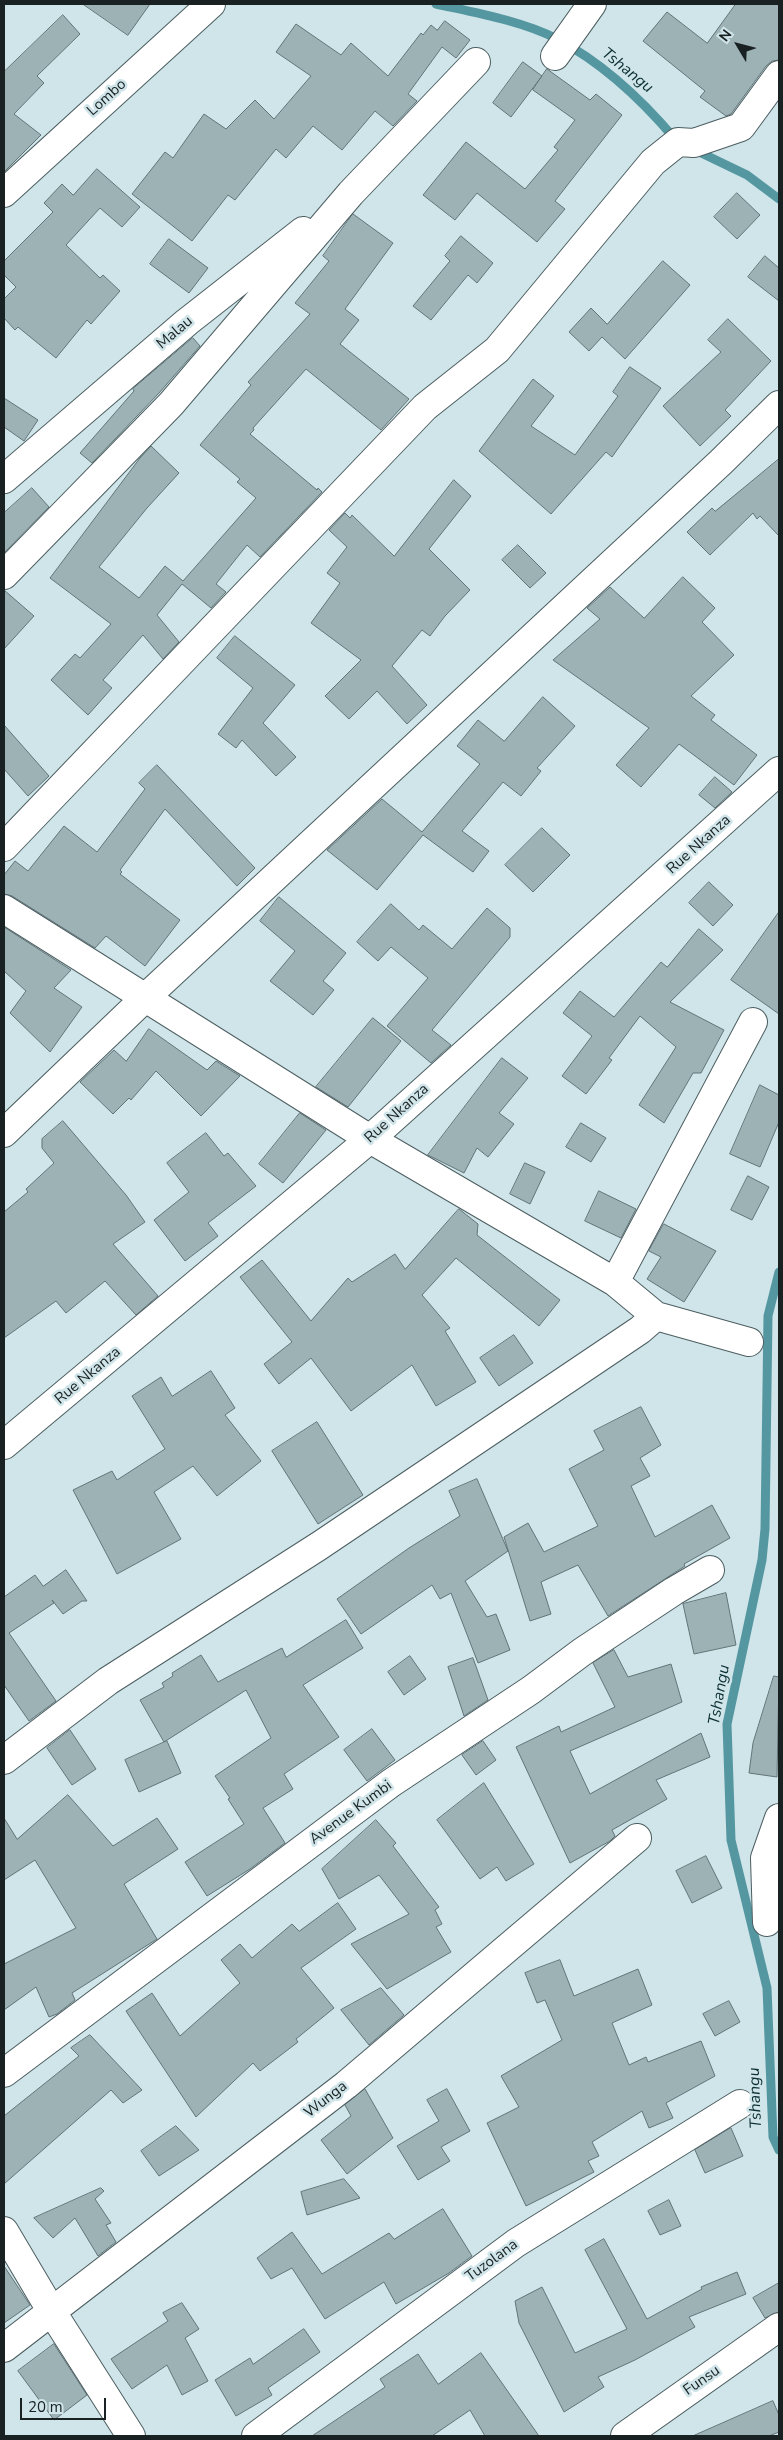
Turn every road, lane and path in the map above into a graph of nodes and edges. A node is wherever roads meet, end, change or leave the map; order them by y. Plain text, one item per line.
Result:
1 (211, 4) edge
2 (592, 4) edge
3 (555, 56) dead end
4 (476, 62) dead end
5 (779, 75) edge
6 (4, 193) edge
7 (351, 193) junction
8 (779, 405) edge
9 (4, 479) edge
10 (4, 575) edge
11 (779, 772) edge
12 (4, 847) edge
13 (4, 909) edge
14 (146, 996) junction
15 (753, 1022) dead end
16 (4, 1133) edge
17 (370, 1138) junction
18 (615, 1282) junction
19 (656, 1316) junction
20 (749, 1342) dead end
21 (4, 1445) edge
22 (710, 1570) dead end
23 (4, 1760) edge
24 (779, 1818) edge
25 (637, 1838) dead end
26 (767, 1922) dead end
27 (4, 2073) edge
28 (740, 2104) dead end
29 (4, 2231) edge
30 (52, 2312) junction
31 (779, 2327) edge
32 (4, 2348) edge
33 (131, 2436) edge
34 (256, 2436) edge
35 (625, 2436) edge

1 - 6 street, Lombo
2 - 3 street
4 - 7 street
5 - 12 street
7 - 9 street, Malau
7 - 10 street
8 - 14 street
11 - 17 street, Rue Nkanza
13 - 14 street
14 - 16 street
14 - 17 street
15 - 18 street
17 - 18 street
17 - 21 street, Rue Nkanza
18 - 19 street
19 - 20 street
19 - 23 street
22 - 27 street, Avenue Kumbi
24 - 26 street
25 - 30 street, Wunga
28 - 34 street, Tuzolana
29 - 30 street
30 - 32 street, Wunga
30 - 33 street
31 - 35 street, Funsu

